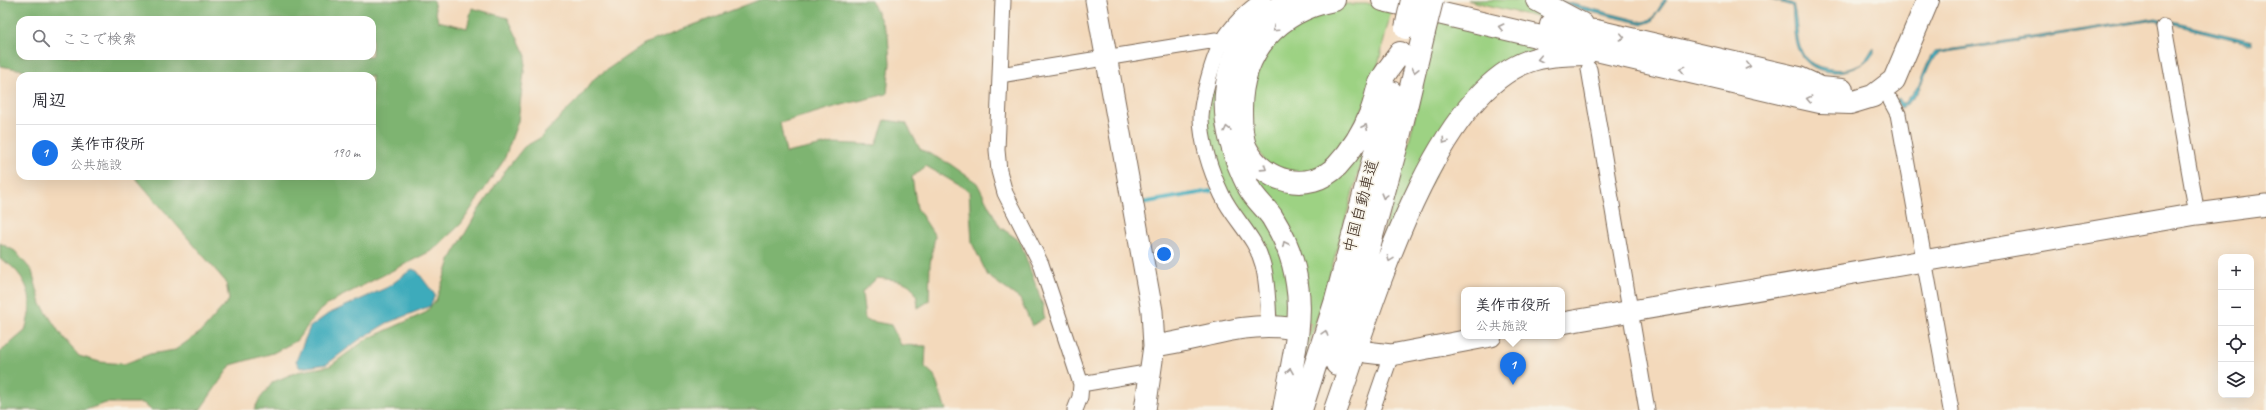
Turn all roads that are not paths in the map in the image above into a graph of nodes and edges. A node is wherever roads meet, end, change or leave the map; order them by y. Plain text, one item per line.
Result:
1 (1003, 0) edge
2 (1096, 0) edge
3 (1263, 0) edge
4 (1290, 0) edge
5 (1334, 0) edge
6 (1383, 0) edge
7 (1412, 0) edge
8 (1432, 0) edge
9 (1447, 0) edge
10 (1537, 0) edge
11 (1917, 0) edge
12 (1928, 0) edge
13 (2164, 27) dead end
14 (1415, 30) junction
15 (1596, 31) junction
16 (1222, 42) junction
17 (1400, 53) junction
18 (1621, 55) junction
19 (1107, 58) junction
20 (1589, 69) dead end
21 (1000, 75) junction
22 (1891, 101) dead end
23 (2266, 205) edge
24 (2197, 214) junction
25 (1925, 260) junction
26 (1631, 310) junction
27 (1565, 322) edge
28 (1279, 326) joint
29 (1475, 339) edge
30 (1154, 346) junction
31 (1366, 352) dead end
32 (1391, 355) junction
33 (1152, 372) junction
34 (1081, 384) junction
35 (1075, 410) edge
36 (1145, 410) edge
37 (1284, 410) edge
38 (1301, 410) edge
39 (1323, 410) edge
40 (1335, 410) edge
41 (1372, 410) edge
42 (1647, 410) edge
43 (1951, 410) edge

1 - 21 street
2 - 19 street
3 - 16 street
37 -> 4 highway
5 -> 17 highway
18 -> 6 highway
7 - 14 highway, 中国自動車道, bridge
8 - 14 highway, 中国自動車道, bridge
9 - 15 highway
10 - 15 highway
15 -> 11 highway
12 -> 18 highway
13 - 24 street
14 - 17 highway, 中国自動車道
14 -> 39 highway, 中国自動車道
16 - 19 street
16 - 28 street
38 -> 17 highway, 中国自動車道
18 -> 40 highway
19 - 21 street
19 - 30 street
20 - 26 street
21 - 34 street
22 - 25 street
23 - 24 street
24 - 25 street
25 - 26 street
25 - 43 street
26 - 27 street
26 - 42 street
28 - 30 street
29 - 32 street
30 - 33 street
31 - 32 street
32 - 41 street
33 - 34 street
33 - 36 street
34 - 35 street

